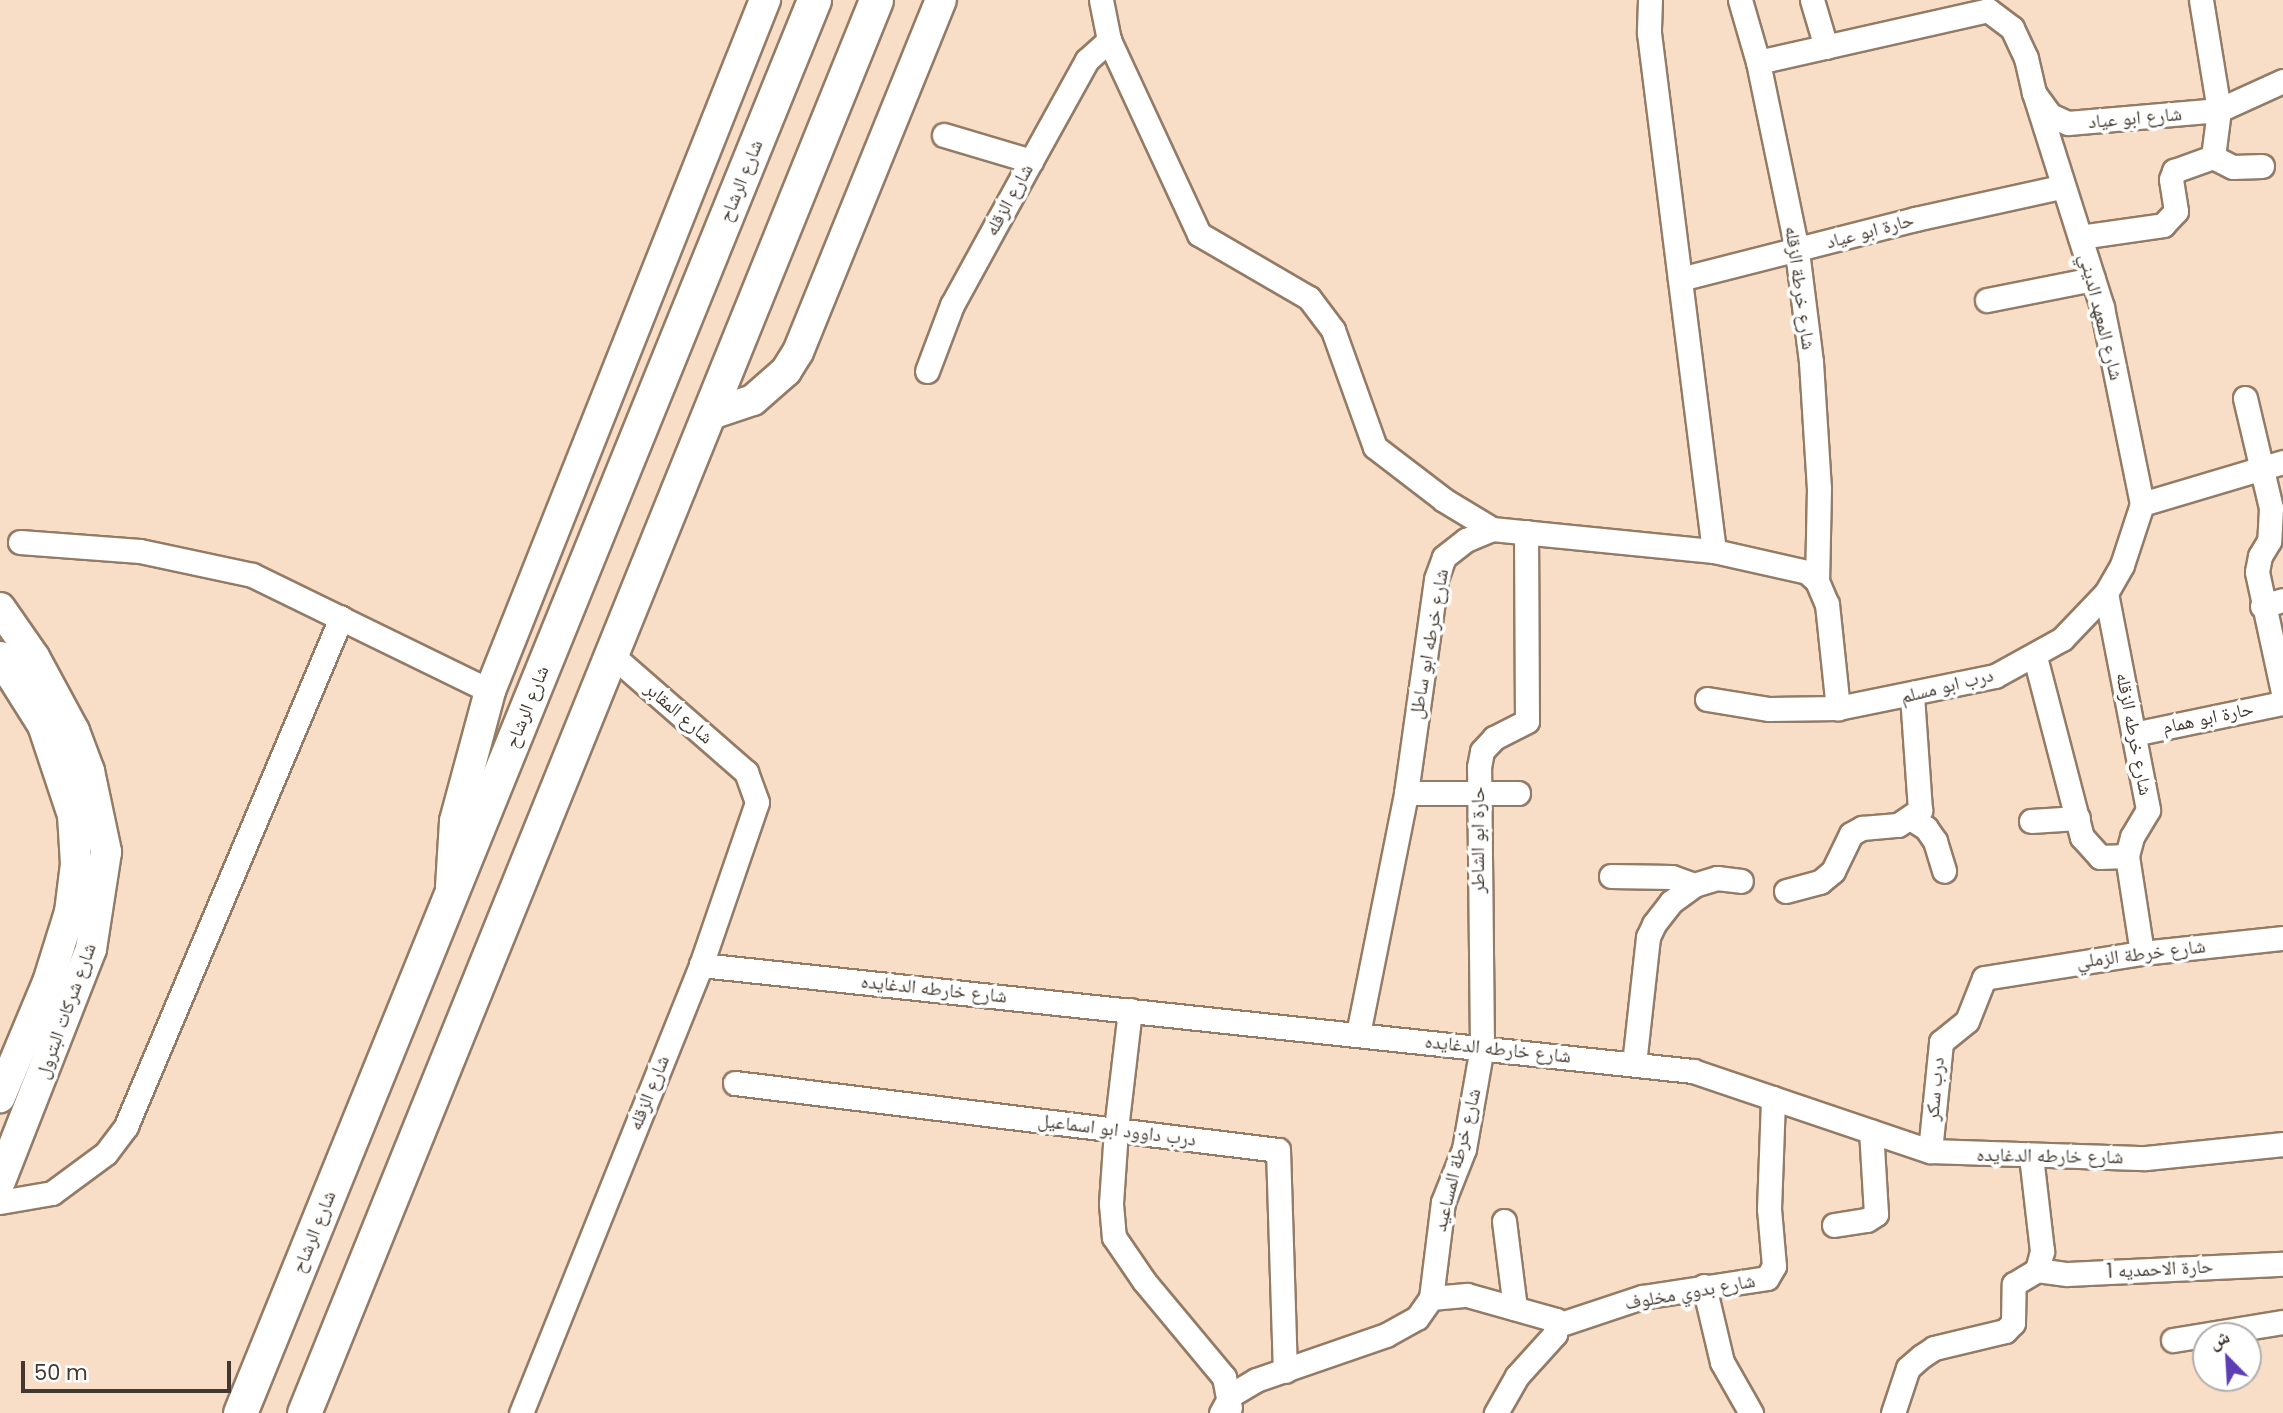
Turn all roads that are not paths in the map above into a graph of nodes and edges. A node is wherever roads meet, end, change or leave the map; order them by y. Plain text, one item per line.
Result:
1 (765, 0) edge
2 (814, 0) edge
3 (876, 0) edge
4 (941, 0) edge
5 (1101, 0) edge
6 (1650, 0) edge
7 (1740, 0) edge
8 (1812, 0) edge
9 (2201, 0) edge
10 (1987, 5) edge
11 (1109, 40) junction
12 (1826, 47) junction
13 (1758, 62) junction
14 (2283, 81) edge
15 (2034, 93) junction
16 (2219, 110) junction
17 (944, 135) dead end
18 (2213, 157) junction
19 (1031, 161) junction
20 (2262, 166) dead end
21 (2061, 187) junction
22 (2080, 237) junction
23 (1797, 251) junction
24 (1680, 279) junction
25 (2093, 279) junction
26 (1987, 300) dead end
27 (927, 371) dead end
28 (2245, 398) dead end
29 (711, 414) junction
30 (2283, 461) edge
31 (2260, 468) junction
32 (2142, 504) junction
33 (1492, 528) junction
34 (1526, 532) junction
35 (20, 542) dead end
36 (1714, 551) junction
37 (1817, 581) junction
38 (2106, 593) junction
39 (2273, 603) edge
40 (0, 608) edge
41 (341, 618) junction
42 (612, 655) junction
43 (0, 657) edge
44 (2035, 657) junction
45 (490, 691) junction
46 (2283, 692) edge
47 (1912, 695) junction
48 (1707, 699) dead end
49 (2283, 703) edge
50 (1838, 708) junction
51 (2134, 734) junction
52 (746, 772) joint
53 (1406, 793) junction
54 (1518, 793) dead end
55 (1476, 794) junction
56 (1910, 818) junction
57 (2078, 818) junction
58 (2031, 821) dead end
59 (2127, 856) junction
60 (1944, 871) dead end
61 (1611, 876) dead end
62 (1741, 881) dead end
63 (1694, 885) junction
64 (1786, 891) dead end
65 (451, 894) junction
66 (2283, 938) edge
67 (2142, 953) junction
68 (701, 965) junction
69 (2000, 972) joint
70 (1130, 1010) junction
71 (1358, 1034) junction
72 (1482, 1047) junction
73 (1633, 1064) junction
74 (735, 1083) dead end
75 (0, 1097) edge
76 (1773, 1098) junction
77 (1116, 1130) junction
78 (1871, 1131) junction
79 (2283, 1144) edge
80 (1930, 1151) junction
81 (2031, 1156) junction
82 (0, 1181) edge
83 (0, 1202) edge
84 (1504, 1221) dead end
85 (1834, 1225) dead end
86 (2283, 1264) edge
87 (2037, 1270) junction
88 (1704, 1286) junction
89 (1431, 1298) junction
90 (1515, 1308) junction
91 (2283, 1322) edge
92 (1558, 1325) junction
93 (2173, 1340) dead end
94 (1285, 1371) junction
95 (1227, 1407) edge
96 (1745, 1411) edge
97 (240, 1413) edge
98 (304, 1413) edge
99 (521, 1413) edge
100 (1496, 1413) edge
101 (1893, 1413) edge

1 - 45 street
2 - 65 main road, شارع الرشاح
3 - 29 main road
4 - 29 street
5 - 11 street
6 - 24 street
7 - 13 street, شارع خرطة الزقله
8 - 12 street
9 - 16 street
10 - 12 street
10 - 15 street
11 - 19 street, شارع الزقله
11 - 33 street
12 - 13 street
13 - 23 street, شارع خرطة الزقله
14 - 16 street, شارع ابو عياد
15 - 16 street, شارع ابو عياد
15 - 21 street, شارع المعهد الديني
16 - 18 street
17 - 19 street
18 - 20 street
18 - 22 street
19 - 27 street, شارع الزقله
21 - 22 street, شارع المعهد الديني
21 - 23 street, حارة ابو عياد
22 - 25 street, شارع المعهد الديني
23 - 24 street, حارة ابو عياد
23 - 37 street, شارع خرطة الزقله
24 - 36 street
25 - 26 street
25 - 32 street, شارع المعهد الديني
28 - 31 street
29 - 42 main road
30 - 31 street
31 - 32 street
31 - 39 street
32 - 38 street, درب ابو مسلم
33 - 34 street
33 - 53 street, شارع خرطه ابو ساطل
34 - 36 street
34 - 55 street, حارة ابو الشاطر
35 - 41 street
36 - 37 street
37 - 50 street
38 - 44 street, درب ابو مسلم
38 - 51 street, شارع خرطه الزقله
39 - 46 street
40 - 82 street, شارع شركات البترول
41 - 45 street
41 - 83 street
42 - 52 street, شارع المقابر
42 - 98 main road
43 - 75 street, شارع شركات البترول
44 - 47 street, درب ابو مسلم
44 - 57 street
45 - 65 street
47 - 50 street, درب ابو مسلم
47 - 56 street
48 - 50 street, درب ابو مسلم
49 - 51 street, حارة ابو همام
51 - 59 street, شارع خرطه الزقله
52 - 68 street, شارع الزقله
53 - 55 street
53 - 71 street, شارع خرطه ابو ساطل
54 - 55 street
55 - 72 street, حارة ابو الشاطر
56 - 60 street
56 - 64 street
57 - 58 street
57 - 59 street
59 - 67 street
61 - 63 street
62 - 63 street
63 - 73 street
65 - 97 main road, شارع الرشاح
66 - 67 street, شارع خرطة الزملي
67 - 69 street, شارع خرطة الزملي
68 - 70 street, شارع خارطه الدغايده
68 - 99 street, شارع الزقله
69 - 80 street, درب سكر
70 - 71 street, شارع خارطه الدغايده
70 - 77 street
71 - 72 street, شارع خارطه الدغايده
72 - 73 street, شارع خارطه الدغايده
72 - 89 street, شارع خرطة المساعيد
73 - 76 street, شارع خارطه الدغايده
74 - 77 street, درب داوود ابو اسماعيل
76 - 78 street, شارع خارطه الدغايده
76 - 88 street, شارع بدوي مخلوف
77 - 94 street, درب داوود ابو اسماعيل
77 - 95 street
78 - 80 street, شارع خارطه الدغايده
78 - 85 street
79 - 81 street, شارع خارطه الدغايده
80 - 81 street, شارع خارطه الدغايده
81 - 87 street
84 - 90 street
86 - 87 street, حارة الاحمديه 1
87 - 101 street
88 - 92 street, شارع بدوي مخلوف
88 - 96 street
89 - 90 street
89 - 94 street
90 - 92 street
91 - 93 street
92 - 100 street
94 - 95 street

